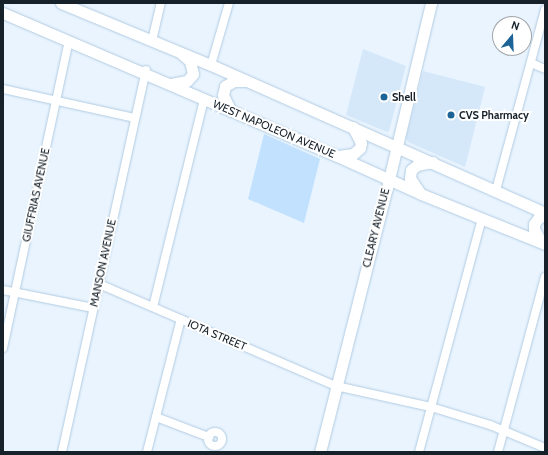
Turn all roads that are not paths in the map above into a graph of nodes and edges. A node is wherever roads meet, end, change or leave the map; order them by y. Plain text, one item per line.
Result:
1 (61, 3) edge
2 (161, 3) edge
3 (229, 3) edge
4 (431, 3) edge
5 (77, 6) edge
6 (545, 10) edge
7 (3, 13) edge
8 (152, 40) junction
9 (69, 41) junction
10 (182, 53) junction
11 (531, 63) junction
12 (211, 65) junction
13 (545, 69) edge
14 (146, 72) junction
15 (246, 81) junction
16 (170, 84) junction
17 (3, 89) edge
18 (204, 99) junction
19 (56, 101) junction
20 (231, 111) junction
21 (135, 118) junction
22 (353, 127) junction
23 (396, 146) junction
24 (337, 156) junction
25 (433, 162) junction
26 (388, 180) junction
27 (496, 190) junction
28 (420, 194) junction
29 (545, 212) edge
30 (545, 216) edge
31 (482, 219) junction
32 (543, 243) edge
33 (545, 277) edge
34 (99, 284) junction
35 (3, 290) edge
36 (15, 292) junction
37 (153, 307) junction
38 (93, 308) junction
39 (181, 319) junction
40 (3, 348) edge
41 (336, 386) junction
42 (430, 407) junction
43 (156, 417) junction
44 (503, 432) junction
45 (209, 437) dead end
46 (545, 448) edge
47 (62, 452) edge
48 (147, 452) edge
49 (320, 452) edge
50 (419, 452) edge
51 (498, 452) edge

1 - 5 main road
2 - 8 street
3 - 12 street
4 - 23 main road, CLEARY AVENUE
5 - 8 main road
6 - 11 street
7 - 9 main road, WEST NAPOLEON AVENUE
8 - 10 main road
9 - 14 main road, WEST NAPOLEON AVENUE
9 - 19 street, GIUFFRIAS AVENUE
10 - 12 main road
10 - 16 main road
11 - 13 street
11 - 27 street
12 - 15 main road
14 - 16 main road, WEST NAPOLEON AVENUE
14 - 21 street, MANSON AVENUE
15 - 20 main road
15 - 22 main road
16 - 18 main road, WEST NAPOLEON AVENUE
17 - 19 street
18 - 20 main road, WEST NAPOLEON AVENUE
18 - 37 street
19 - 21 street
19 - 36 street, GIUFFRIAS AVENUE
20 - 24 main road, WEST NAPOLEON AVENUE
21 - 34 street, MANSON AVENUE
22 - 23 main road
22 - 24 main road
23 - 25 main road
23 - 26 main road, CLEARY AVENUE
24 - 26 main road, WEST NAPOLEON AVENUE
25 - 27 main road
25 - 28 main road
26 - 28 main road, WEST NAPOLEON AVENUE
26 - 41 main road, CLEARY AVENUE
27 - 29 main road
28 - 31 main road, WEST NAPOLEON AVENUE
30 - 32 main road
31 - 32 main road, WEST NAPOLEON AVENUE
31 - 42 street
33 - 44 street
34 - 37 street, IOTA STREET
34 - 38 street, MANSON AVENUE
35 - 36 street
36 - 38 street
36 - 40 street, GIUFFRIAS AVENUE
37 - 39 street, IOTA STREET
38 - 47 street, MANSON AVENUE
39 - 41 street, IOTA STREET
39 - 43 street
41 - 42 street, IOTA STREET
41 - 49 main road, CLEARY AVENUE
42 - 44 street, IOTA STREET
42 - 50 street
43 - 45 street
43 - 48 street
44 - 46 street, IOTA STREET
44 - 51 street

